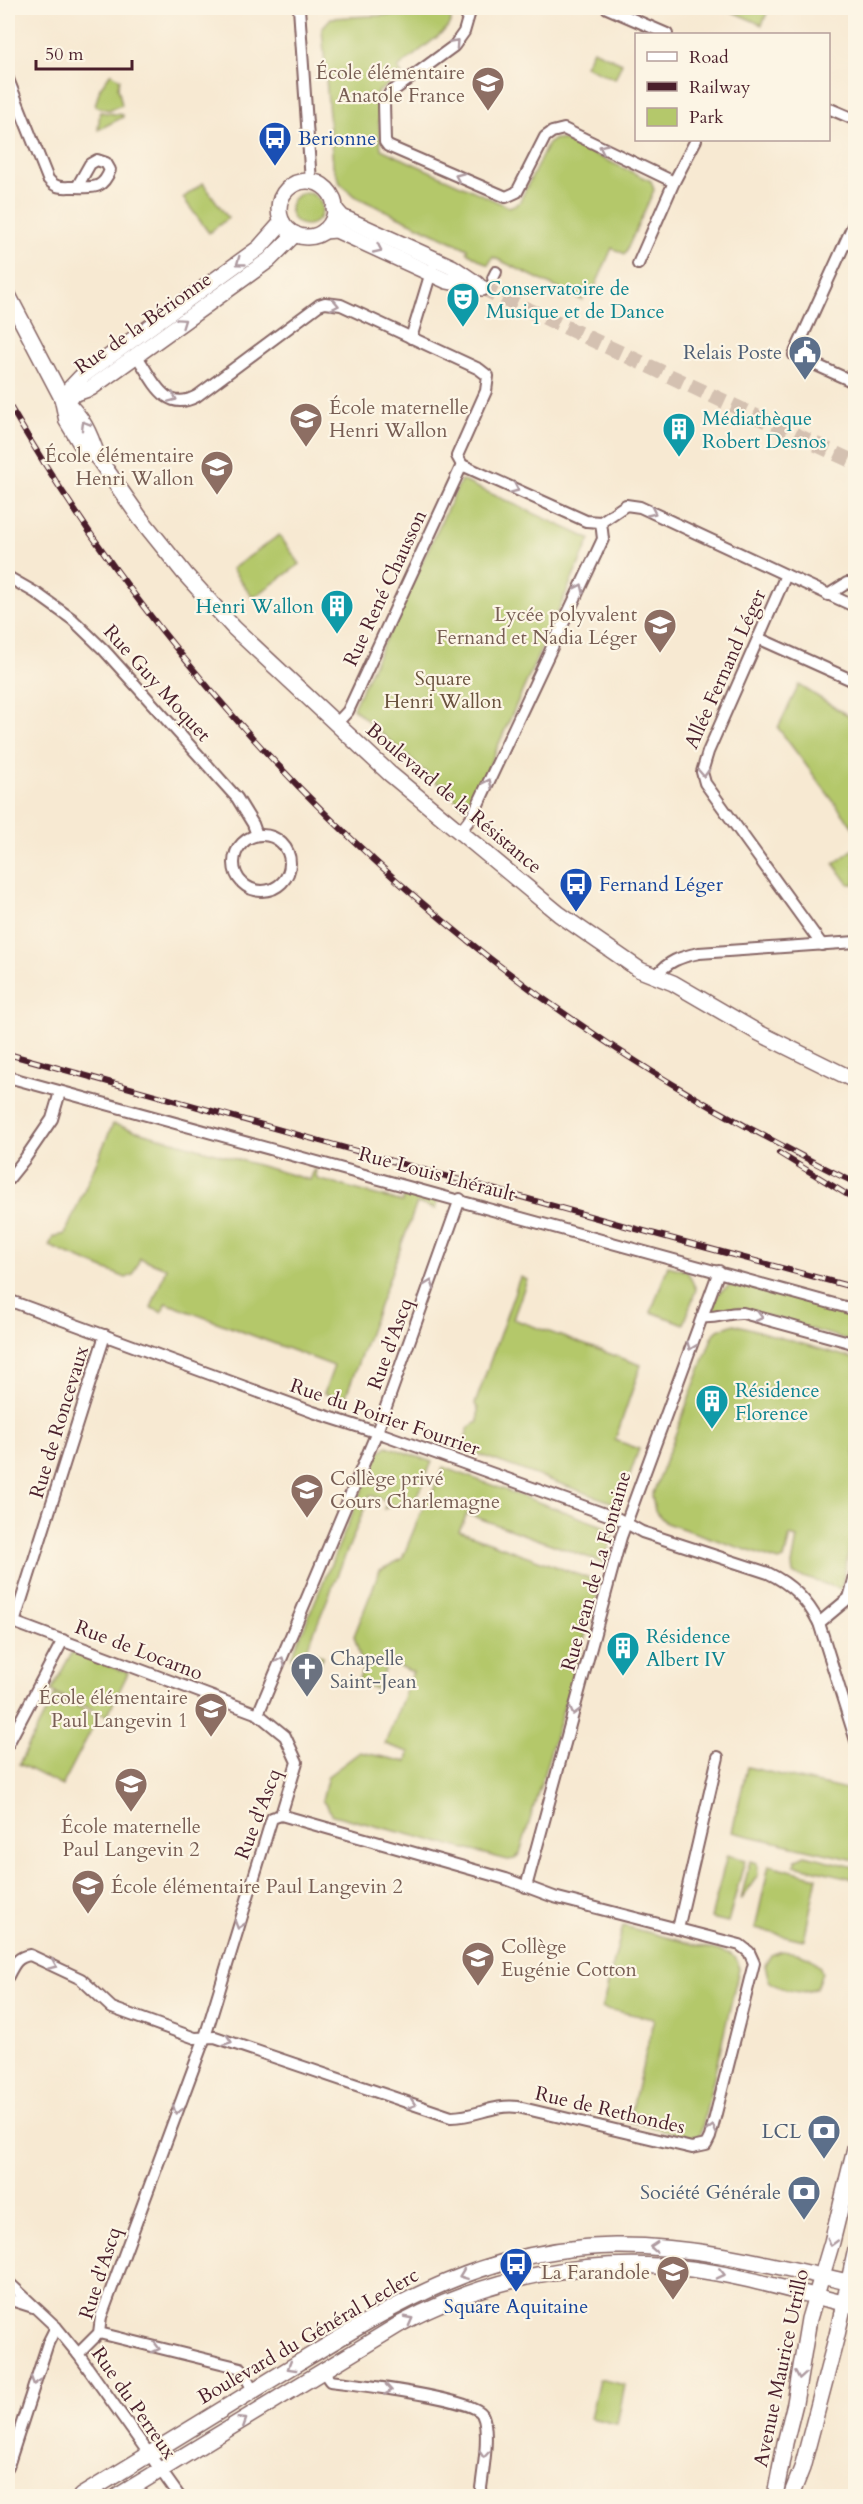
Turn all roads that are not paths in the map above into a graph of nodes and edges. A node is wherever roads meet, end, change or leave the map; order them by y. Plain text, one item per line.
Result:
1 (300, 8) edge
2 (471, 8) edge
3 (607, 8) edge
4 (665, 33) edge
5 (8, 79) edge
6 (830, 109) edge
7 (855, 120) edge
8 (695, 141) edge
9 (311, 182) junction
10 (674, 182) junction
11 (77, 187) dead end
12 (334, 208) junction
13 (855, 219) edge
14 (282, 222) junction
15 (324, 231) junction
16 (295, 234) junction
17 (638, 264) dead end
18 (433, 266) junction
19 (8, 296) edge
20 (411, 338) junction
21 (136, 355) junction
22 (855, 383) edge
23 (62, 398) junction
24 (462, 465) junction
25 (601, 522) junction
26 (786, 575) junction
27 (8, 576) edge
28 (855, 583) edge
29 (828, 595) junction
30 (855, 607) edge
31 (758, 638) junction
32 (855, 682) edge
33 (336, 724) junction
34 (459, 833) junction
35 (257, 835) junction
36 (855, 942) edge
37 (822, 945) junction
38 (656, 976) junction
39 (8, 1077) edge
40 (855, 1080) edge
41 (60, 1092) junction
42 (8, 1180) edge
43 (460, 1199) junction
44 (719, 1271) junction
45 (8, 1300) edge
46 (855, 1310) edge
47 (702, 1317) junction
48 (105, 1335) junction
49 (855, 1346) edge
50 (377, 1432) junction
51 (627, 1524) junction
52 (855, 1573) edge
53 (11, 1621) edge
54 (819, 1623) junction
55 (63, 1640) junction
56 (258, 1714) junction
57 (855, 1742) edge
58 (8, 1744) edge
59 (718, 1757) dead end
60 (281, 1815) junction
61 (526, 1887) junction
62 (678, 1929) junction
63 (8, 1976) edge
64 (205, 2037) junction
65 (855, 2144) edge
66 (855, 2249) edge
67 (822, 2277) junction
68 (8, 2282) edge
69 (852, 2283) edge
70 (815, 2296) junction
71 (8, 2299) edge
72 (850, 2305) edge
73 (36, 2308) junction
74 (56, 2327) junction
75 (99, 2333) junction
76 (78, 2354) junction
77 (323, 2371) junction
78 (253, 2390) junction
79 (148, 2455) junction
80 (8, 2466) edge
81 (161, 2472) junction
82 (81, 2496) edge
83 (118, 2496) edge
84 (179, 2496) edge
85 (480, 2496) edge
86 (775, 2496) edge
87 (791, 2496) edge

1 - 9 street
10 -> 2 street
3 - 4 street
5 - 11 street
6 - 7 street
8 - 10 street
9 - 12 street
9 - 14 street
10 - 17 street
12 - 15 street
12 - 18 street
13 - 22 street
14 - 16 street
14 -> 23 street, Rue de la Bérionne
15 - 16 street
15 -> 18 street
21 -> 16 street, Rue de la Bérionne
18 - 20 street
19 - 23 street, Boulevard de la Résistance
21 -> 20 street
20 - 24 street, Rue René Chausson
21 - 23 street, Rue de la Bérionne
23 - 33 street, Boulevard de la Résistance
24 -> 25 street
24 - 33 street, Rue René Chausson
25 -> 26 street, Allée Fernand Léger
34 -> 25 street
26 - 29 street
26 - 31 street, Allée Fernand Léger
27 - 35 street, Rue Guy Moquet
28 - 29 street
29 - 30 street
31 - 32 street
31 -> 37 street, Allée Fernand Léger
33 - 34 street, Boulevard de la Résistance
34 - 38 street, Boulevard de la Résistance
35 - 35 street
36 - 37 street
37 - 38 street
38 - 40 street, Boulevard de la Résistance
39 - 41 street, Rue Louis Lhérault
41 - 42 street
41 - 43 street, Rue Louis Lhérault
43 - 44 street, Rue Louis Lhérault
50 -> 43 street, Rue d'Ascq
44 - 46 street, Rue Louis Lhérault
44 - 47 street, Rue Jean de La Fontaine
45 - 48 street, Rue du Poirier Fourrier
47 -> 49 street
47 -> 51 street, Rue Jean de La Fontaine
48 - 50 street, Rue du Poirier Fourrier
48 - 53 street, Rue de Roncevaux
50 - 51 street, Rue du Poirier Fourrier
56 -> 50 street, Rue d'Ascq
51 - 54 street, Rue du Poirier Fourrier
51 -> 61 street, Rue Jean de La Fontaine
52 - 54 street
53 - 55 street, Rue de Locarno
54 - 57 street, Rue du Poirier Fourrier
55 - 56 street, Rue de Locarno
55 - 58 street
56 - 60 street, Rue d'Ascq
59 - 62 street
60 - 61 street, Rue de Rethondes
60 -> 64 street, Rue d'Ascq
61 - 62 street, Rue de Rethondes
64 -> 62 street, Rue de Rethondes
63 -> 64 street, Rue de Rethondes
64 -> 75 street, Rue d'Ascq
65 -> 67 street, Avenue Maurice Utrillo
66 - 69 street, Avenue Maurice Utrillo
67 - 69 street, Boulevard du Général Leclerc
67 - 70 street, Avenue Maurice Utrillo
67 -> 78 street, Boulevard du Général Leclerc
68 - 73 street, Rue du Perreux
69 - 72 street, Avenue Maurice Utrillo
70 - 72 street, Boulevard du Général Leclerc
77 -> 70 street, Boulevard du Général Leclerc
70 -> 86 street, Avenue Maurice Utrillo
71 - 73 street
72 - 87 street, Avenue Maurice Utrillo
73 - 74 street, Rue du Perreux
74 - 76 street, Rue du Perreux
74 -> 80 street
75 - 76 street, Rue d'Ascq
75 -> 78 street
76 - 79 street, Rue du Perreux
81 -> 77 street, Boulevard du Général Leclerc
77 -> 85 street
78 - 79 street, Boulevard du Général Leclerc
79 - 81 street, Rue du Perreux
79 - 82 street, Boulevard du Général Leclerc
81 - 83 street, Boulevard du Général Leclerc
81 - 84 street, Rue du Perreux

